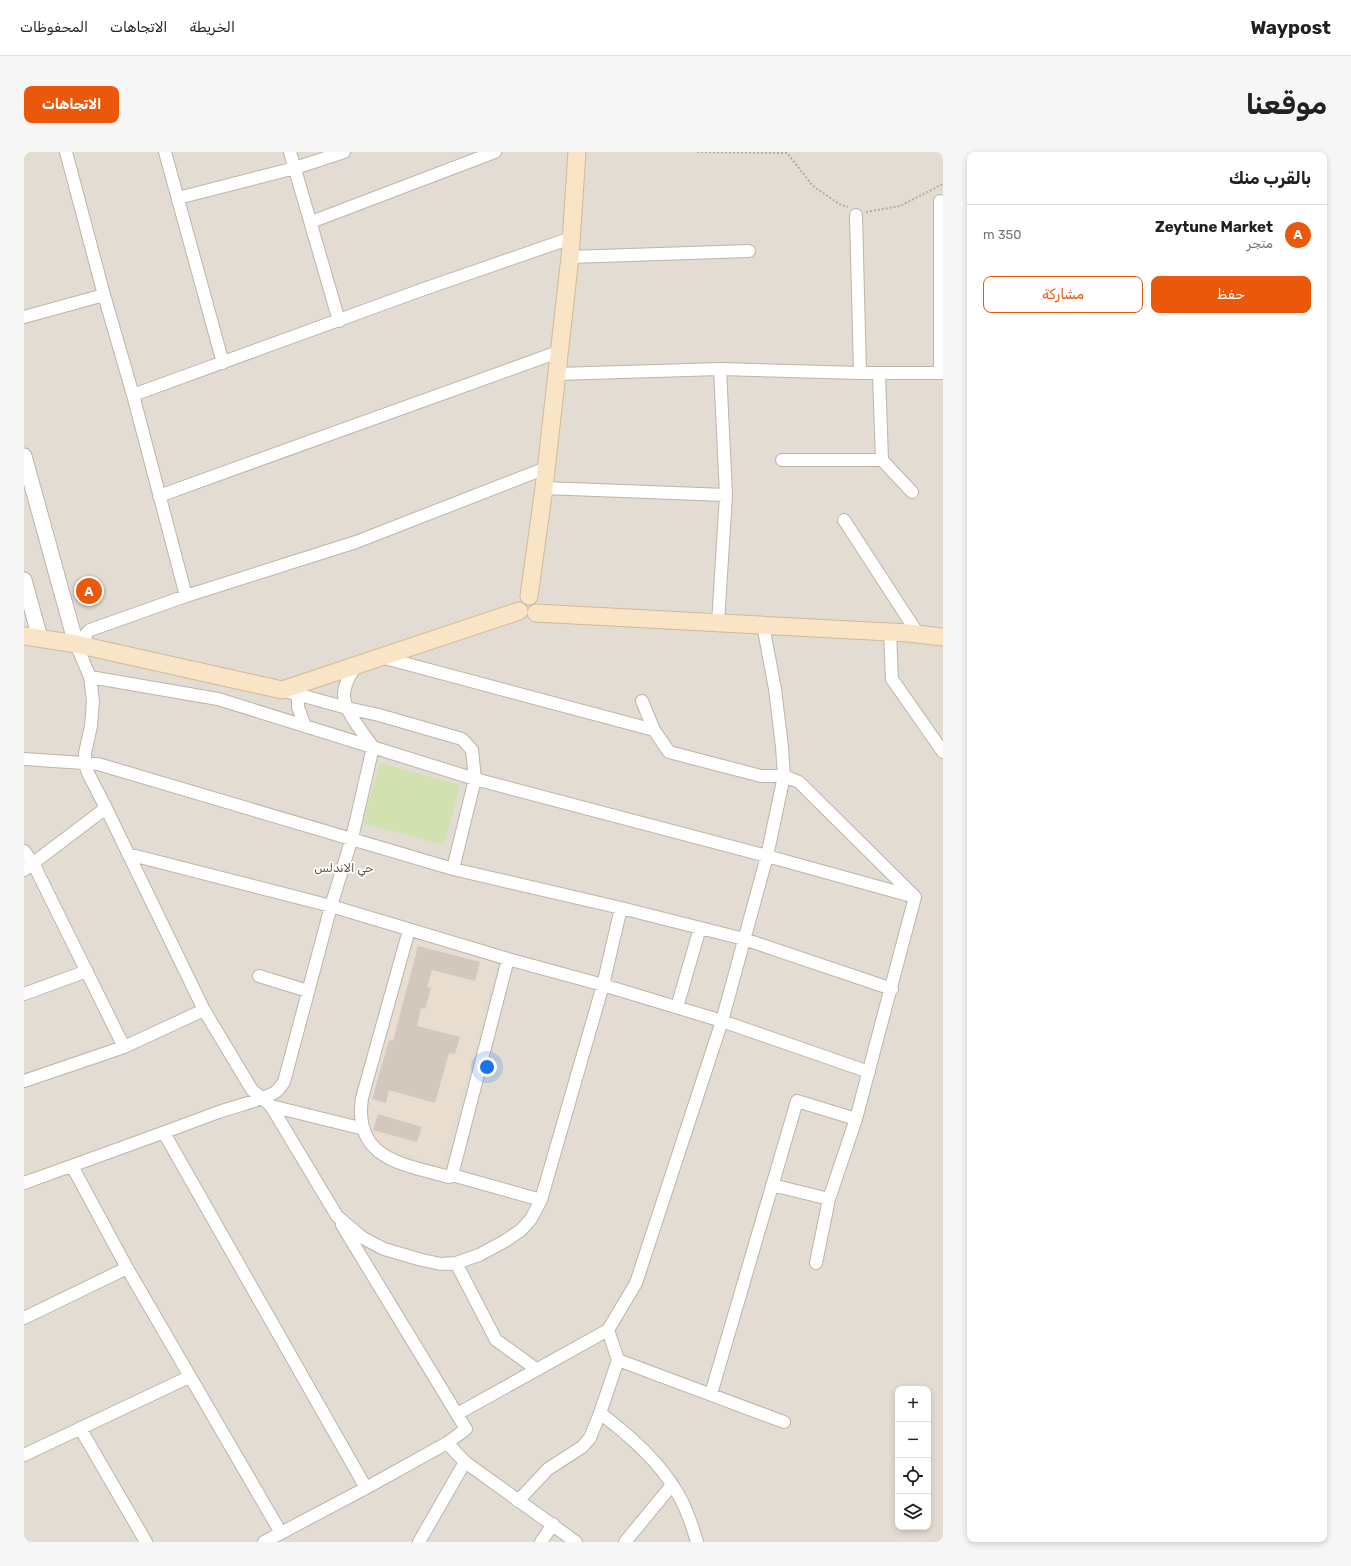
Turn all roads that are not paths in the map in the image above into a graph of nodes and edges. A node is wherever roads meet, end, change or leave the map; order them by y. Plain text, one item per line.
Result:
1 (66, 152) edge
2 (165, 152) edge
3 (290, 152) edge
4 (344, 152) edge
5 (495, 152) edge
6 (577, 152) edge
7 (295, 168) junction
8 (178, 198) junction
9 (940, 201) dead end
10 (856, 211) road end
11 (311, 222) junction
12 (571, 238) junction
13 (750, 251) dead end
14 (570, 257) junction
15 (942, 262) edge
16 (104, 295) junction
17 (24, 317) edge
18 (339, 321) junction
19 (558, 352) junction
20 (223, 363) junction
21 (720, 369) junction
22 (860, 373) junction
23 (879, 373) junction
24 (942, 373) edge
25 (557, 374) junction
26 (133, 395) junction
27 (24, 456) edge
28 (782, 460) dead end
29 (882, 460) junction
30 (546, 468) junction
31 (544, 488) junction
32 (912, 492) dead end
33 (726, 495) junction
34 (159, 496) junction
35 (844, 520) dead end
36 (24, 580) edge
37 (186, 596) junction
38 (529, 596) junction
39 (519, 611) junction
40 (536, 613) junction
41 (718, 623) junction
42 (763, 625) junction
43 (890, 632) junction
44 (918, 634) junction
45 (32, 637) edge
46 (943, 638) edge
47 (80, 645) junction
48 (380, 657) junction
49 (356, 665) junction
50 (90, 677) junction
51 (282, 690) junction
52 (298, 695) junction
53 (642, 701) dead end
54 (347, 708) junction
55 (305, 726) junction
56 (654, 730) junction
57 (373, 748) junction
58 (943, 752) edge
59 (24, 759) edge
60 (85, 763) junction
61 (784, 776) junction
62 (475, 779) junction
63 (106, 808) junction
64 (352, 838) junction
65 (24, 850) edge
66 (128, 854) junction
67 (768, 856) junction
68 (28, 866) edge
69 (453, 869) junction
70 (916, 897) junction
71 (331, 906) junction
72 (621, 908) junction
73 (700, 928) junction
74 (409, 930) junction
75 (744, 939) junction
76 (508, 959) junction
77 (87, 971) junction
78 (259, 976) dead end
79 (603, 985) junction
80 (892, 989) junction
81 (308, 992) junction
82 (24, 994) edge
83 (677, 1007) junction
84 (204, 1010) junction
85 (722, 1021) junction
86 (124, 1047) junction
87 (869, 1072) junction
88 (24, 1082) edge
89 (261, 1098) junction
90 (271, 1106) junction
91 (856, 1119) junction
92 (364, 1129) junction
93 (164, 1133) junction
94 (72, 1166) junction
95 (452, 1175) junction
96 (24, 1183) edge
97 (772, 1185) junction
98 (829, 1199) junction
99 (541, 1200) junction
100 (337, 1216) junction
101 (456, 1263) junction
102 (816, 1263) dead end
103 (127, 1268) junction
104 (24, 1318) edge
105 (608, 1330) junction
106 (618, 1360) junction
107 (536, 1369) junction
108 (189, 1377) junction
109 (710, 1394) junction
110 (600, 1413) junction
111 (456, 1414) junction
112 (784, 1422) dead end
113 (80, 1428) junction
114 (447, 1443) junction
115 (24, 1455) edge
116 (465, 1462) junction
117 (672, 1484) junction
118 (366, 1488) junction
119 (518, 1501) junction
120 (553, 1524) junction
121 (281, 1533) junction
122 (146, 1542) edge
123 (264, 1542) edge
124 (419, 1542) edge
125 (540, 1542) edge
126 (576, 1542) edge
127 (625, 1542) edge
128 (697, 1542) edge

1 - 16 street
2 - 8 street
3 - 7 street
4 - 7 street
5 - 11 street
6 - 12 main road
7 - 8 street
7 - 11 street
8 - 20 street
9 - 15 street
10 - 22 street
11 - 18 street
12 - 14 main road
12 - 18 street
13 - 14 street
14 - 19 main road
15 - 24 street
16 - 17 street
16 - 26 street
18 - 20 street
19 - 25 main road
19 - 34 street
20 - 26 street
21 - 22 street
21 - 25 street
21 - 33 street
22 - 23 street
23 - 24 street
23 - 29 street
25 - 30 main road
26 - 34 street
27 - 47 street
28 - 29 street
29 - 32 street
30 - 31 main road
30 - 37 street
31 - 33 street
31 - 38 main road
33 - 41 street
34 - 37 street
35 - 44 street
36 - 45 street
37 - 47 street
38 - 39 main road
38 - 40 main road
39 - 40 main road
39 - 48 main road
40 - 41 main road
41 - 42 main road
42 - 43 main road
42 - 61 street
43 - 44 main road
43 - 58 street
44 - 46 main road
45 - 47 main road
47 - 50 street
47 - 51 main road
48 - 49 main road
48 - 56 street
49 - 51 main road
49 - 54 street
50 - 55 street
50 - 60 street
51 - 52 street
52 - 54 street
52 - 55 street
53 - 56 street
54 - 57 street
54 - 62 street
55 - 57 street
56 - 61 street
57 - 62 street
57 - 64 street
59 - 60 street
60 - 63 street
60 - 64 street
61 - 67 street
61 - 70 street
62 - 67 street
62 - 69 street
63 - 66 street
63 - 68 street
64 - 69 street
64 - 71 street
65 - 68 street
66 - 71 street
66 - 84 street
67 - 70 street
67 - 75 street
68 - 77 street
69 - 72 street
70 - 80 street
71 - 74 street
71 - 81 street
72 - 73 street
72 - 79 street
73 - 75 street
73 - 83 street
74 - 76 street
74 - 92 street
75 - 80 street
75 - 85 street
76 - 79 street
76 - 95 street
77 - 82 street
77 - 86 street
78 - 81 street
79 - 83 street
79 - 99 street
80 - 87 street
81 - 89 street
83 - 85 street
84 - 86 street
84 - 89 street
85 - 87 street
85 - 105 street
86 - 88 street
87 - 91 street
89 - 90 street
89 - 93 street
90 - 92 street
90 - 100 street
91 - 97 street
91 - 98 street
92 - 95 street
93 - 94 street
93 - 118 street
94 - 96 street
94 - 103 street
95 - 99 street
97 - 98 street
97 - 109 street
98 - 102 street
99 - 101 street
100 - 101 street
100 - 111 street
101 - 107 street
103 - 104 street
103 - 108 street
105 - 106 street
105 - 107 street
106 - 109 street
106 - 110 street
107 - 111 street
108 - 113 street
108 - 121 street
109 - 112 street
110 - 117 street
110 - 119 street
111 - 114 street
113 - 115 street
113 - 122 street
114 - 116 street
114 - 118 street
116 - 119 street
116 - 124 street
117 - 127 street
117 - 128 street
118 - 121 street
119 - 120 street
120 - 125 street
120 - 126 street
121 - 123 street

